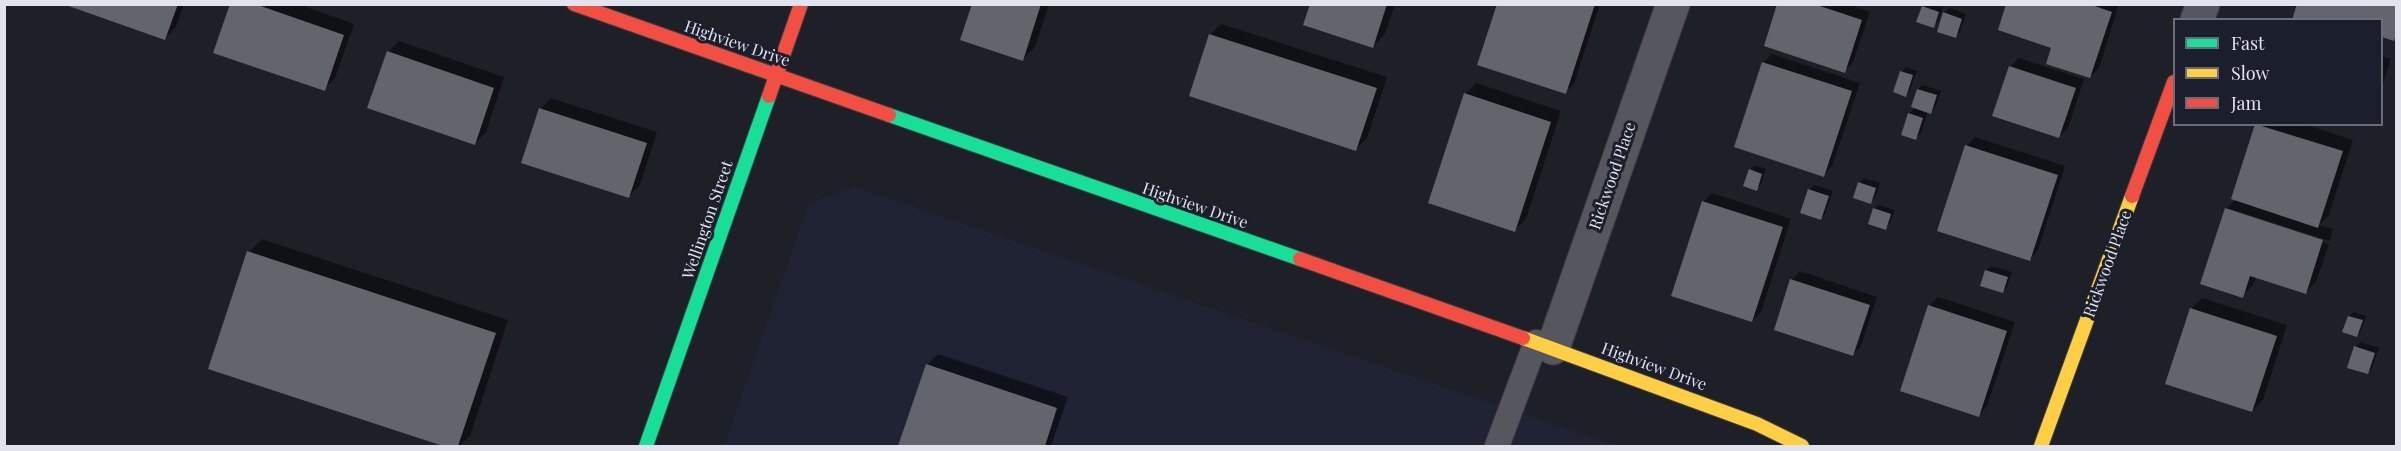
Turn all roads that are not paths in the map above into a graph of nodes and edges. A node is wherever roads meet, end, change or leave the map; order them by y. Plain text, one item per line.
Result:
1 (574, 4) edge
2 (801, 4) edge
3 (1673, 4) edge
4 (777, 75) junction
5 (2173, 87) edge
6 (1545, 345) junction
7 (646, 447) edge
8 (1497, 447) edge
9 (1802, 447) edge
10 (2041, 447) edge

1 - 4 street, Highview Drive
2 - 4 street, Wellington Street
3 - 6 street, Rickwood Place
4 - 6 street, Highview Drive
4 - 7 street, Wellington Street
5 - 10 street, Rickwood Place
6 - 8 lane
6 - 9 street, Highview Drive

